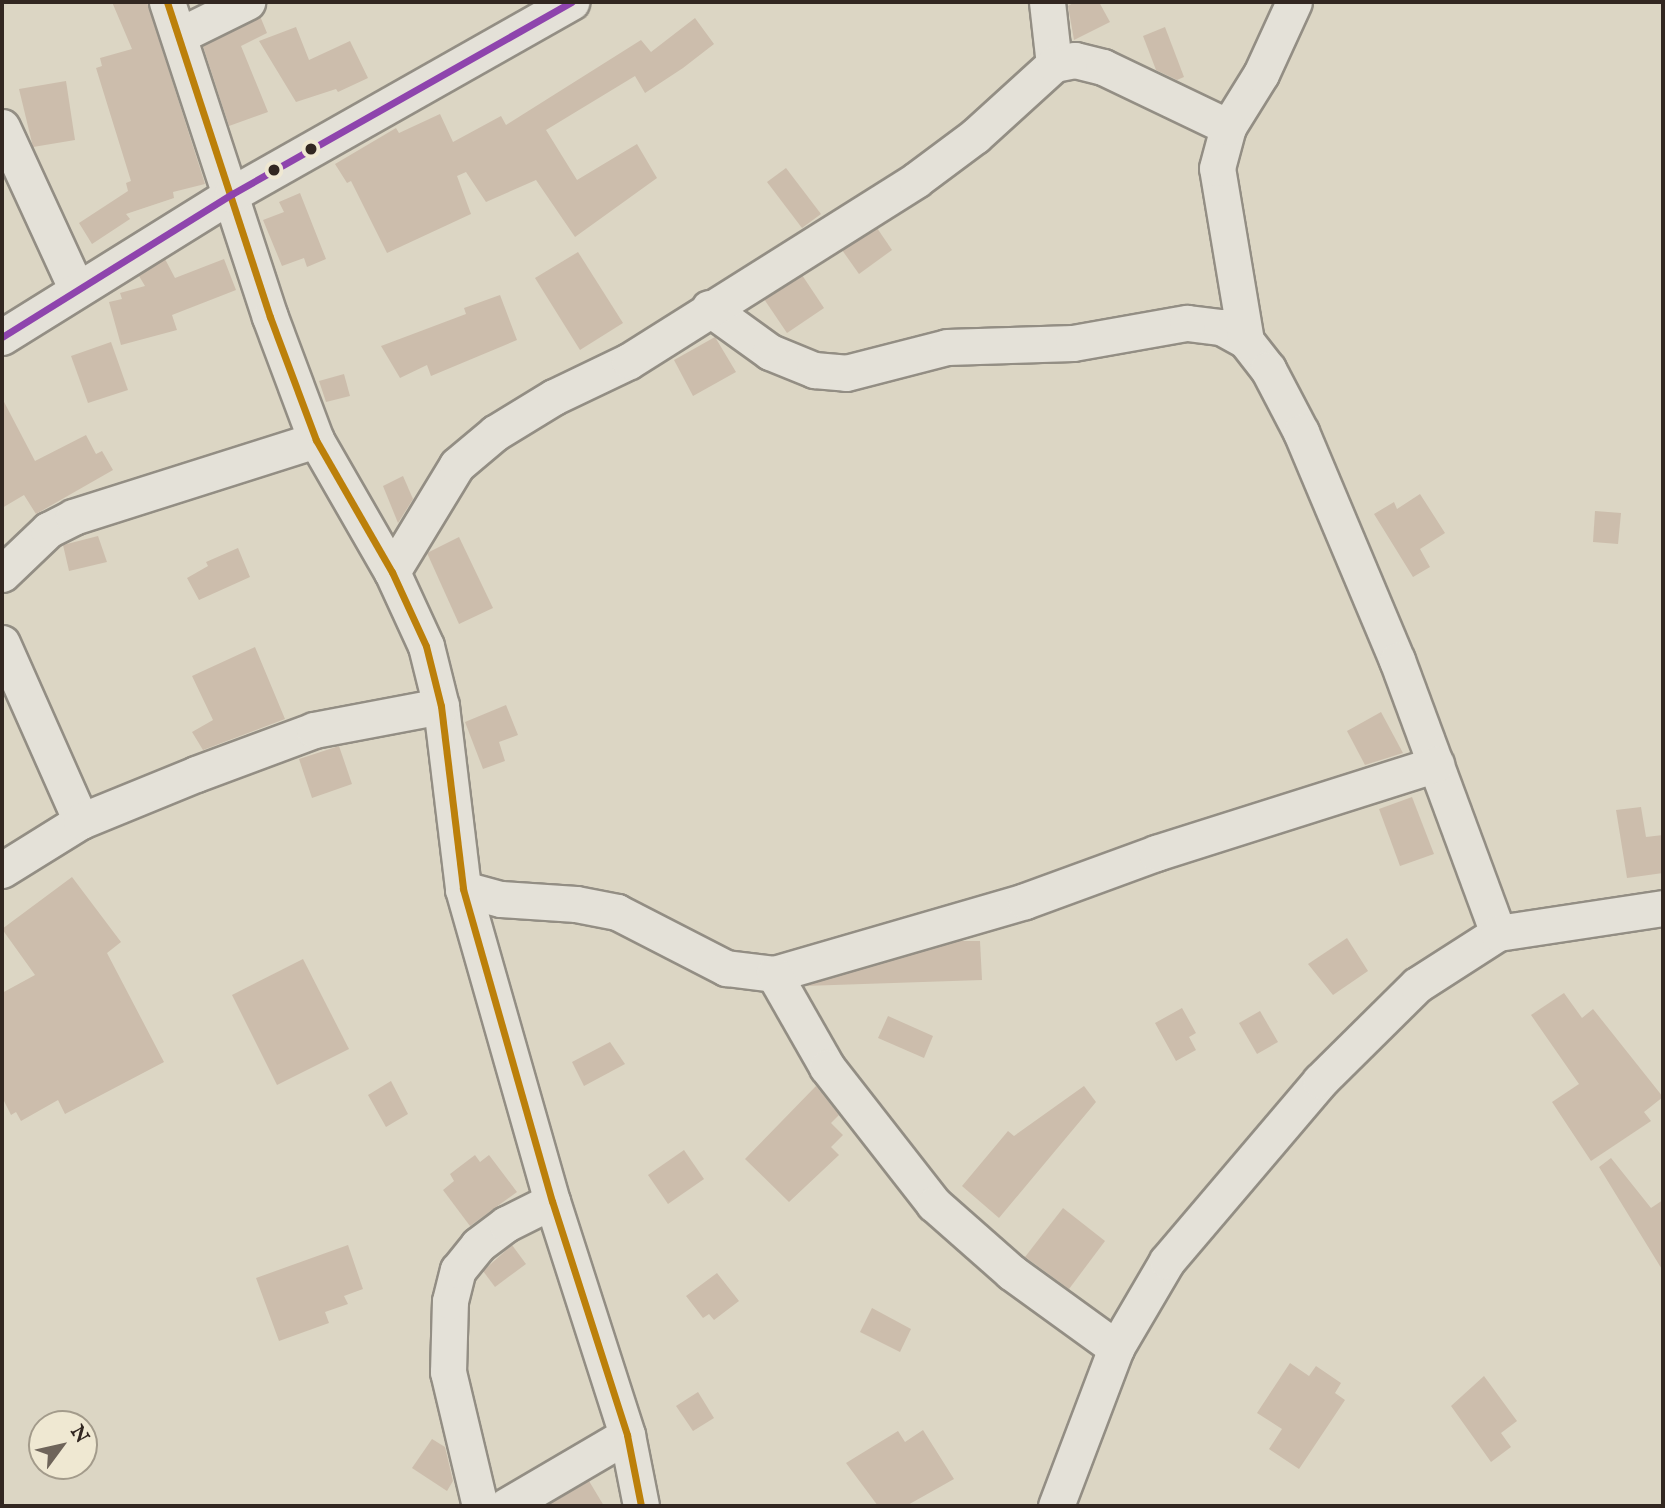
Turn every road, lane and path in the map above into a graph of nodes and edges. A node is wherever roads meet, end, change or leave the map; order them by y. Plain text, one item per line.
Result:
1 (167, 2) edge
2 (247, 2) edge
3 (571, 2) edge
4 (1047, 2) edge
5 (1294, 2) edge
6 (180, 35) junction
7 (1054, 64) junction
8 (2, 127) edge
9 (1228, 127) junction
10 (232, 194) junction
11 (77, 290) junction
12 (709, 308) junction
13 (2, 337) edge
14 (1246, 341) junction
15 (316, 440) junction
16 (392, 572) junction
17 (2, 575) edge
18 (2, 643) edge
19 (441, 706) junction
20 (1436, 764) junction
21 (81, 821) junction
22 (2, 870) edge
23 (463, 889) junction
24 (1663, 908) edge
25 (1498, 933) junction
26 (774, 974) junction
27 (552, 1201) junction
28 (1116, 1348) junction
29 (627, 1435) junction
30 (480, 1506) edge
31 (506, 1506) edge
32 (641, 1506) edge
33 (1056, 1506) edge

1 - 6 street
2 - 6 street
3 - 10 street
4 - 7 street
5 - 9 street
6 - 10 street
7 - 9 street
7 - 12 street
8 - 11 street
9 - 14 street
10 - 11 street
10 - 15 street
11 - 13 street
12 - 14 street
12 - 16 street
14 - 20 street
15 - 16 street
15 - 17 street
16 - 19 street
18 - 21 street
19 - 21 street
19 - 23 street
20 - 25 street
20 - 26 street
21 - 22 street
23 - 26 street
23 - 27 street
24 - 25 street
25 - 28 street
26 - 28 street
27 - 29 street
27 - 30 street
28 - 33 street
29 - 31 street
29 - 32 street

